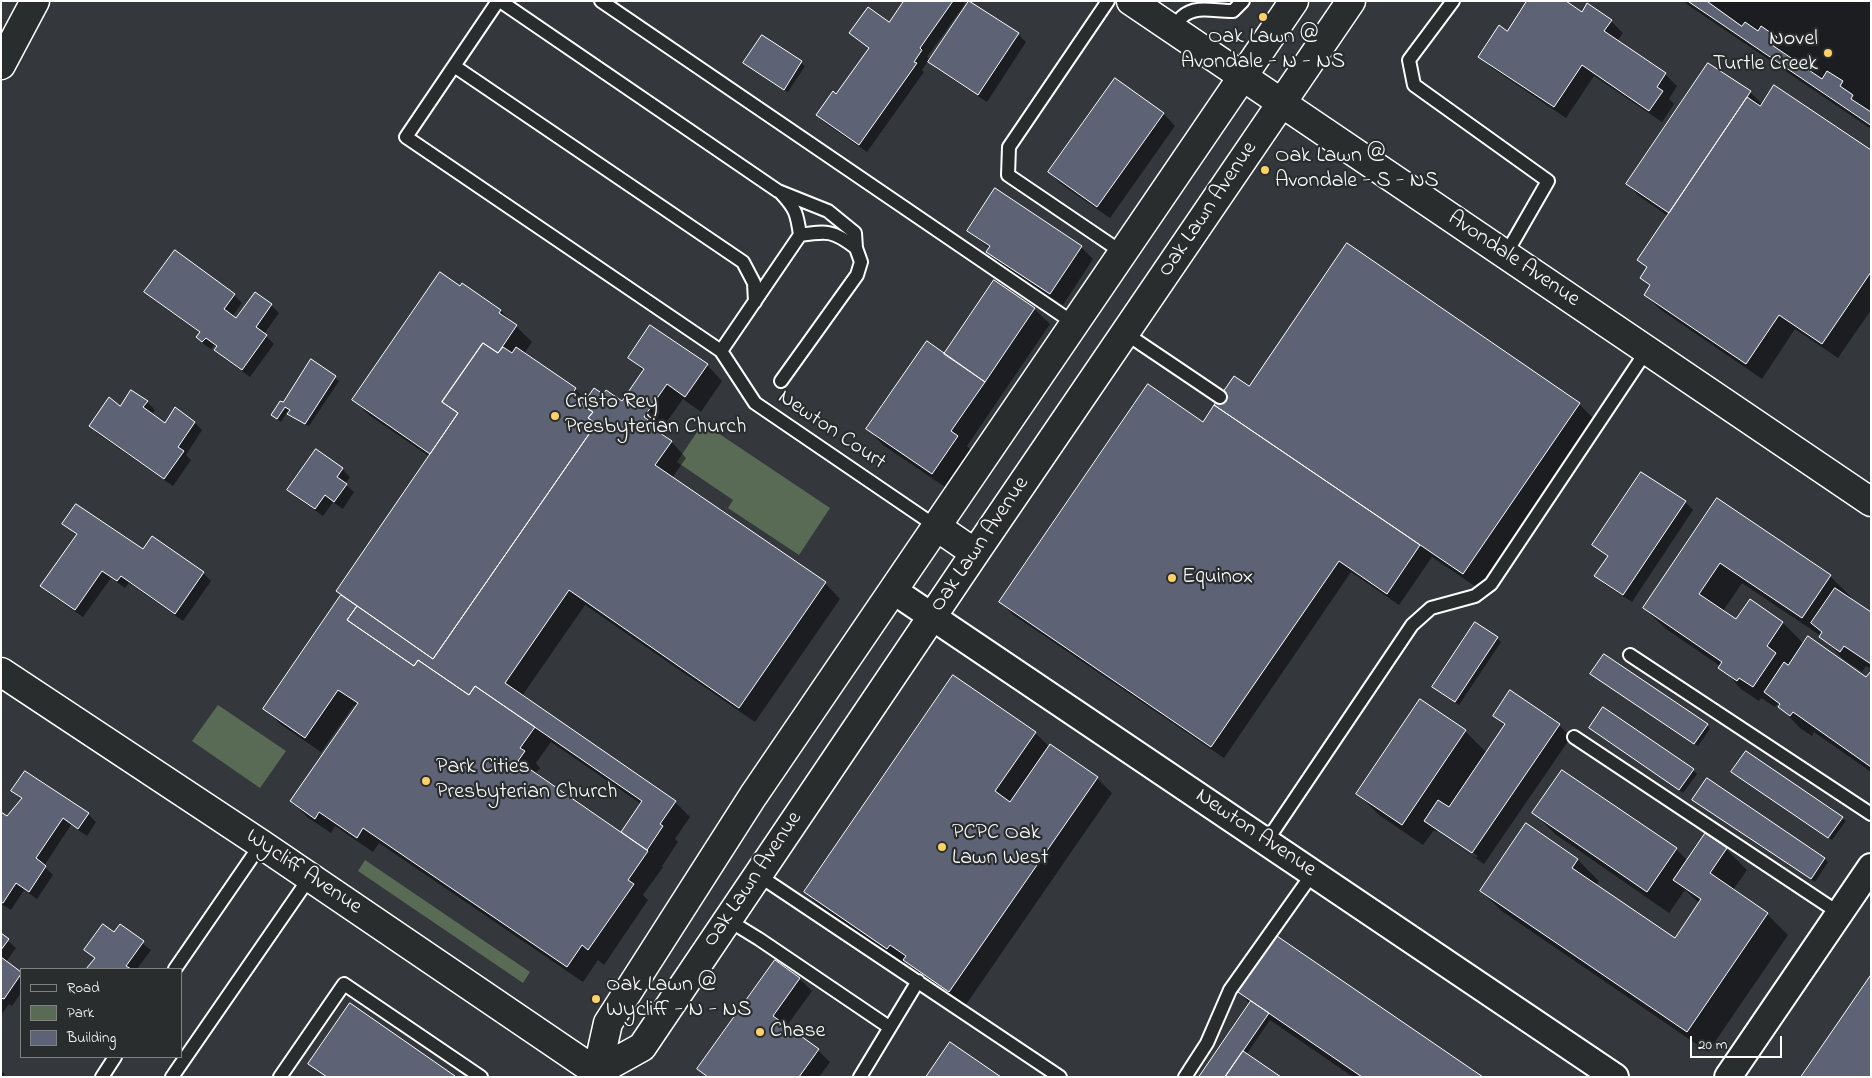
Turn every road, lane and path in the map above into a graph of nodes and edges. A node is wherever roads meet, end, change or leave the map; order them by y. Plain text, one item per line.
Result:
1 (35, 1) edge
2 (499, 1) edge
3 (602, 1) edge
4 (1108, 1) edge
5 (1131, 1) edge
6 (1243, 1) edge
7 (1294, 1) edge
8 (1351, 1) edge
9 (1453, 1) edge
10 (1174, 30) junction
11 (1, 64) edge
12 (454, 66) junction
13 (1243, 77) junction
14 (1282, 103) junction
15 (778, 191) junction
16 (800, 235) junction
17 (856, 248) junction
18 (1123, 253) junction
19 (1506, 254) junction
20 (755, 302) junction
21 (1075, 324) junction
22 (1125, 333) junction
23 (1647, 350) junction
24 (721, 351) junction
25 (781, 381) dead end
26 (1220, 397) dead end
27 (1871, 502) edge
28 (937, 527) junction
29 (975, 553) junction
30 (894, 591) junction
31 (932, 617) junction
32 (1630, 655) dead end
33 (1, 672) edge
34 (1574, 737) dead end
35 (1871, 814) edge
36 (1266, 842) junction
37 (261, 844) junction
38 (1871, 867) edge
39 (1313, 873) junction
40 (758, 874) junction
41 (310, 877) junction
42 (1839, 914) junction
43 (728, 920) junction
44 (177, 968) edge
45 (918, 981) junction
46 (889, 1027) junction
47 (114, 1058) edge
48 (598, 1075) edge
49 (102, 1077) edge
50 (172, 1077) edge
51 (280, 1077) edge
52 (481, 1077) edge
53 (860, 1077) edge
54 (1060, 1077) edge
55 (1185, 1077) edge
56 (1616, 1077) edge
57 (1728, 1077) edge

1 - 11 main road
2 - 12 lane
2 - 15 lane
3 - 21 lane
4 - 18 lane
5 - 10 main road, Avondale Avenue
6 - 10 lane
7 - 13 main road, Oak Lawn Avenue
8 - 14 main road, Oak Lawn Avenue
9 - 19 lane
10 - 13 main road, Avondale Avenue
12 - 20 lane
12 - 24 lane
13 - 14 main road, Avondale Avenue
13 - 18 main road, Oak Lawn Avenue
14 - 19 main road, Avondale Avenue
14 - 22 main road, Oak Lawn Avenue
15 - 16 lane
15 - 17 lane
16 - 17 lane
16 - 20 lane
17 - 25 lane
18 - 21 main road, Oak Lawn Avenue
19 - 23 main road, Avondale Avenue
20 - 24 lane
21 - 28 main road, Oak Lawn Avenue
22 - 26 lane
22 - 29 main road, Oak Lawn Avenue
23 - 27 main road, Avondale Avenue
23 - 36 lane
24 - 28 lane, Newton Court
28 - 29 main road
28 - 30 main road, Oak Lawn Avenue
29 - 31 main road, Oak Lawn Avenue
30 - 31 street, Newton Avenue
30 - 48 main road, Oak Lawn Avenue
31 - 36 street, Newton Avenue
31 - 40 main road, Oak Lawn Avenue
32 - 35 lane
33 - 37 main road, Wycliff Avenue
34 - 42 lane
36 - 39 street, Newton Avenue
37 - 41 main road, Wycliff Avenue
37 - 44 lane
38 - 42 street
39 - 55 lane
39 - 56 street, Newton Avenue
40 - 43 main road, Oak Lawn Avenue
40 - 45 lane
41 - 48 main road, Wycliff Avenue
41 - 50 lane
42 - 57 street
43 - 46 lane
43 - 48 main road, Oak Lawn Avenue
45 - 46 lane
45 - 54 lane
46 - 53 lane
47 - 49 lane
51 - 52 lane

